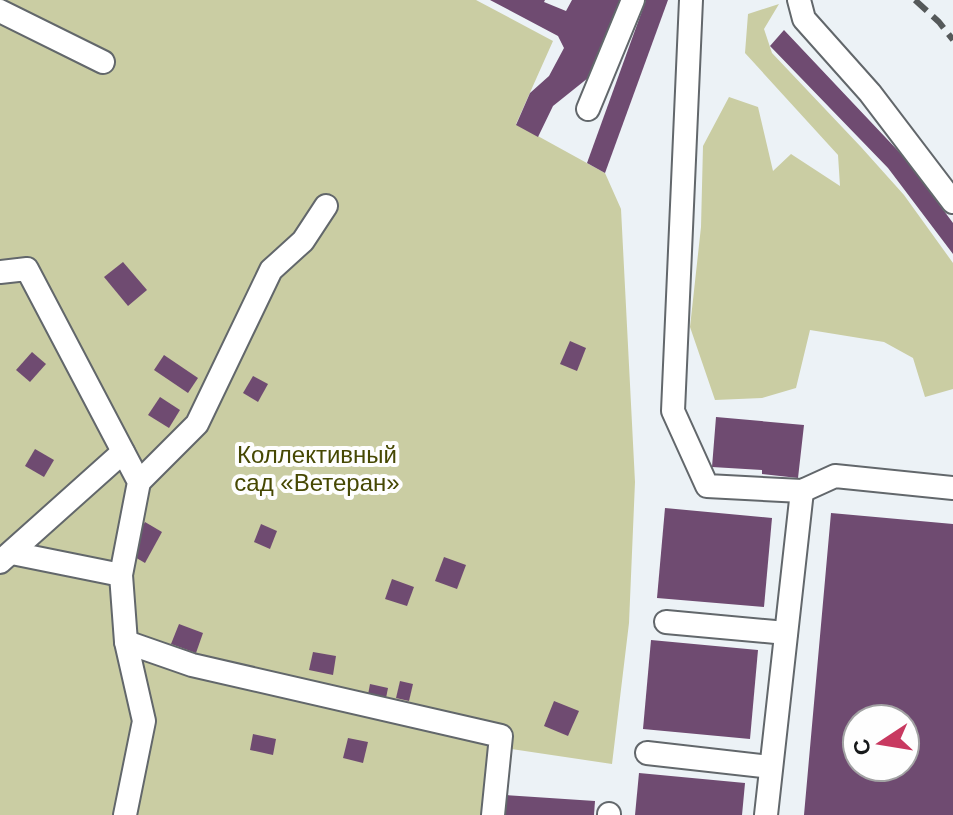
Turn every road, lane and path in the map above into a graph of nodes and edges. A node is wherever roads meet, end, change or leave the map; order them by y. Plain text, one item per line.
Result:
1 (633, 0) edge
2 (691, 0) edge
3 (799, 0) edge
4 (0, 11) edge
5 (103, 62) dead end
6 (588, 109) dead end
7 (953, 202) edge
8 (326, 206) dead end
9 (0, 272) edge
10 (123, 452) junction
11 (139, 482) junction
12 (953, 488) edge
13 (802, 491) junction
14 (6, 558) edge
15 (121, 575) junction
16 (666, 622) dead end
17 (786, 633) junction
18 (126, 642) junction
19 (647, 753) dead end
20 (771, 767) junction
21 (125, 815) edge
22 (493, 815) edge
23 (766, 815) edge

1 - 6 lane
2 - 13 lane
3 - 7 lane
4 - 5 lane
8 - 11 lane
9 - 10 lane
10 - 11 lane
10 - 14 lane
11 - 15 lane
12 - 13 lane
13 - 17 lane
14 - 15 lane
15 - 18 lane
16 - 17 lane
17 - 20 lane
18 - 21 lane
18 - 22 lane
19 - 20 lane
20 - 23 lane

